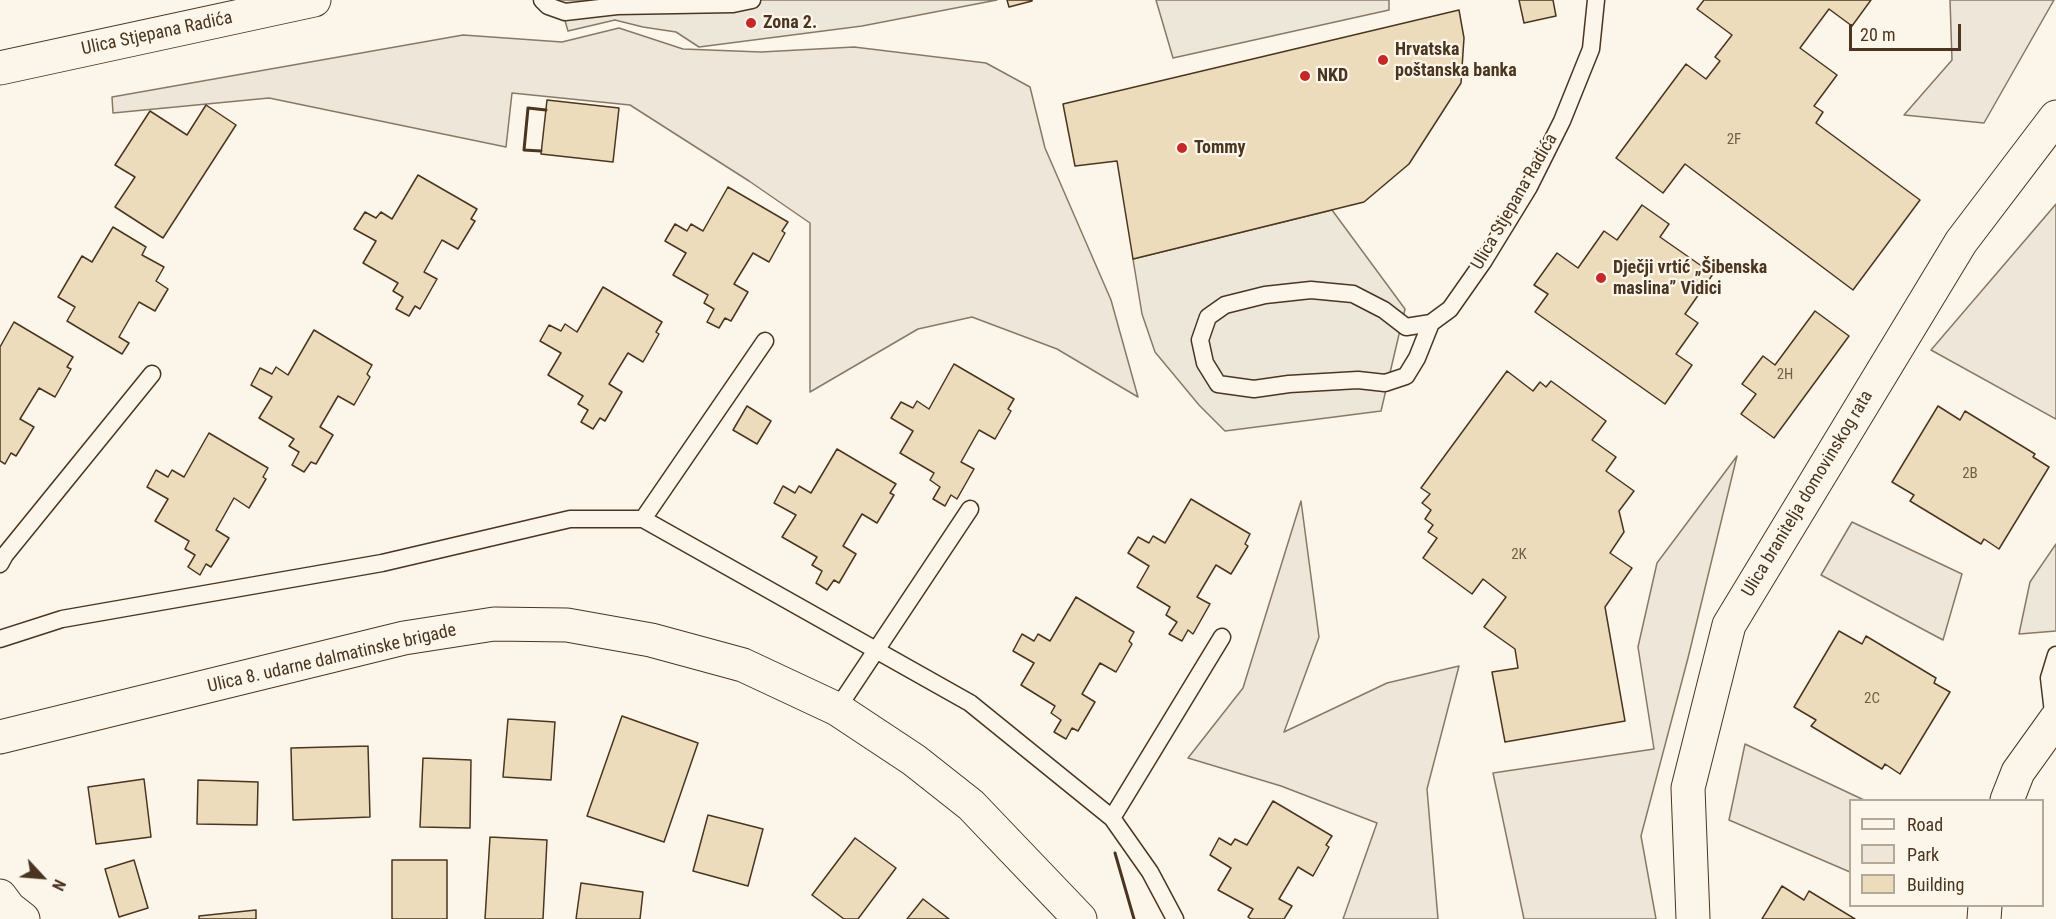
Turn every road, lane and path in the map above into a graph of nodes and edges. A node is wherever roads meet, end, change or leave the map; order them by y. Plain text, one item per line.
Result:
1 (314, 0) edge
2 (542, 0) edge
3 (752, 0) edge
4 (1596, 0) edge
5 (0, 68) edge
6 (2056, 117) edge
7 (1431, 323) junction
8 (765, 341) dead end
9 (152, 374) dead end
10 (970, 509) dead end
11 (643, 519) junction
12 (0, 564) edge
13 (1222, 637) dead end
14 (0, 639) edge
15 (877, 652) junction
16 (2056, 655) edge
17 (837, 709) junction
18 (2055, 720) edge
19 (0, 737) edge
20 (2008, 799) edge
21 (1112, 818) junction
22 (0, 896) edge
23 (23, 919) edge
24 (1080, 919) edge
25 (1175, 919) edge
26 (1693, 919) edge

1 - 5 street, Ulica Stjepana Radića
2 - 3 lane
4 - 7 lane, Ulica Stjepana Radića
6 - 26 street, Ulica branitelja domovinskog rata
7 - 7 lane, Ulica Stjepana Radića
8 - 11 lane
9 - 12 lane
10 - 15 lane
11 - 14 lane
11 - 15 lane
13 - 21 lane
15 - 17 lane
15 - 21 lane
16 - 18 lane
17 - 19 street, Ulica 8. udarne dalmatinske brigade
17 - 24 street, Ulica 8. udarne dalmatinske brigade
18 - 20 street
21 - 25 lane
22 - 23 street

